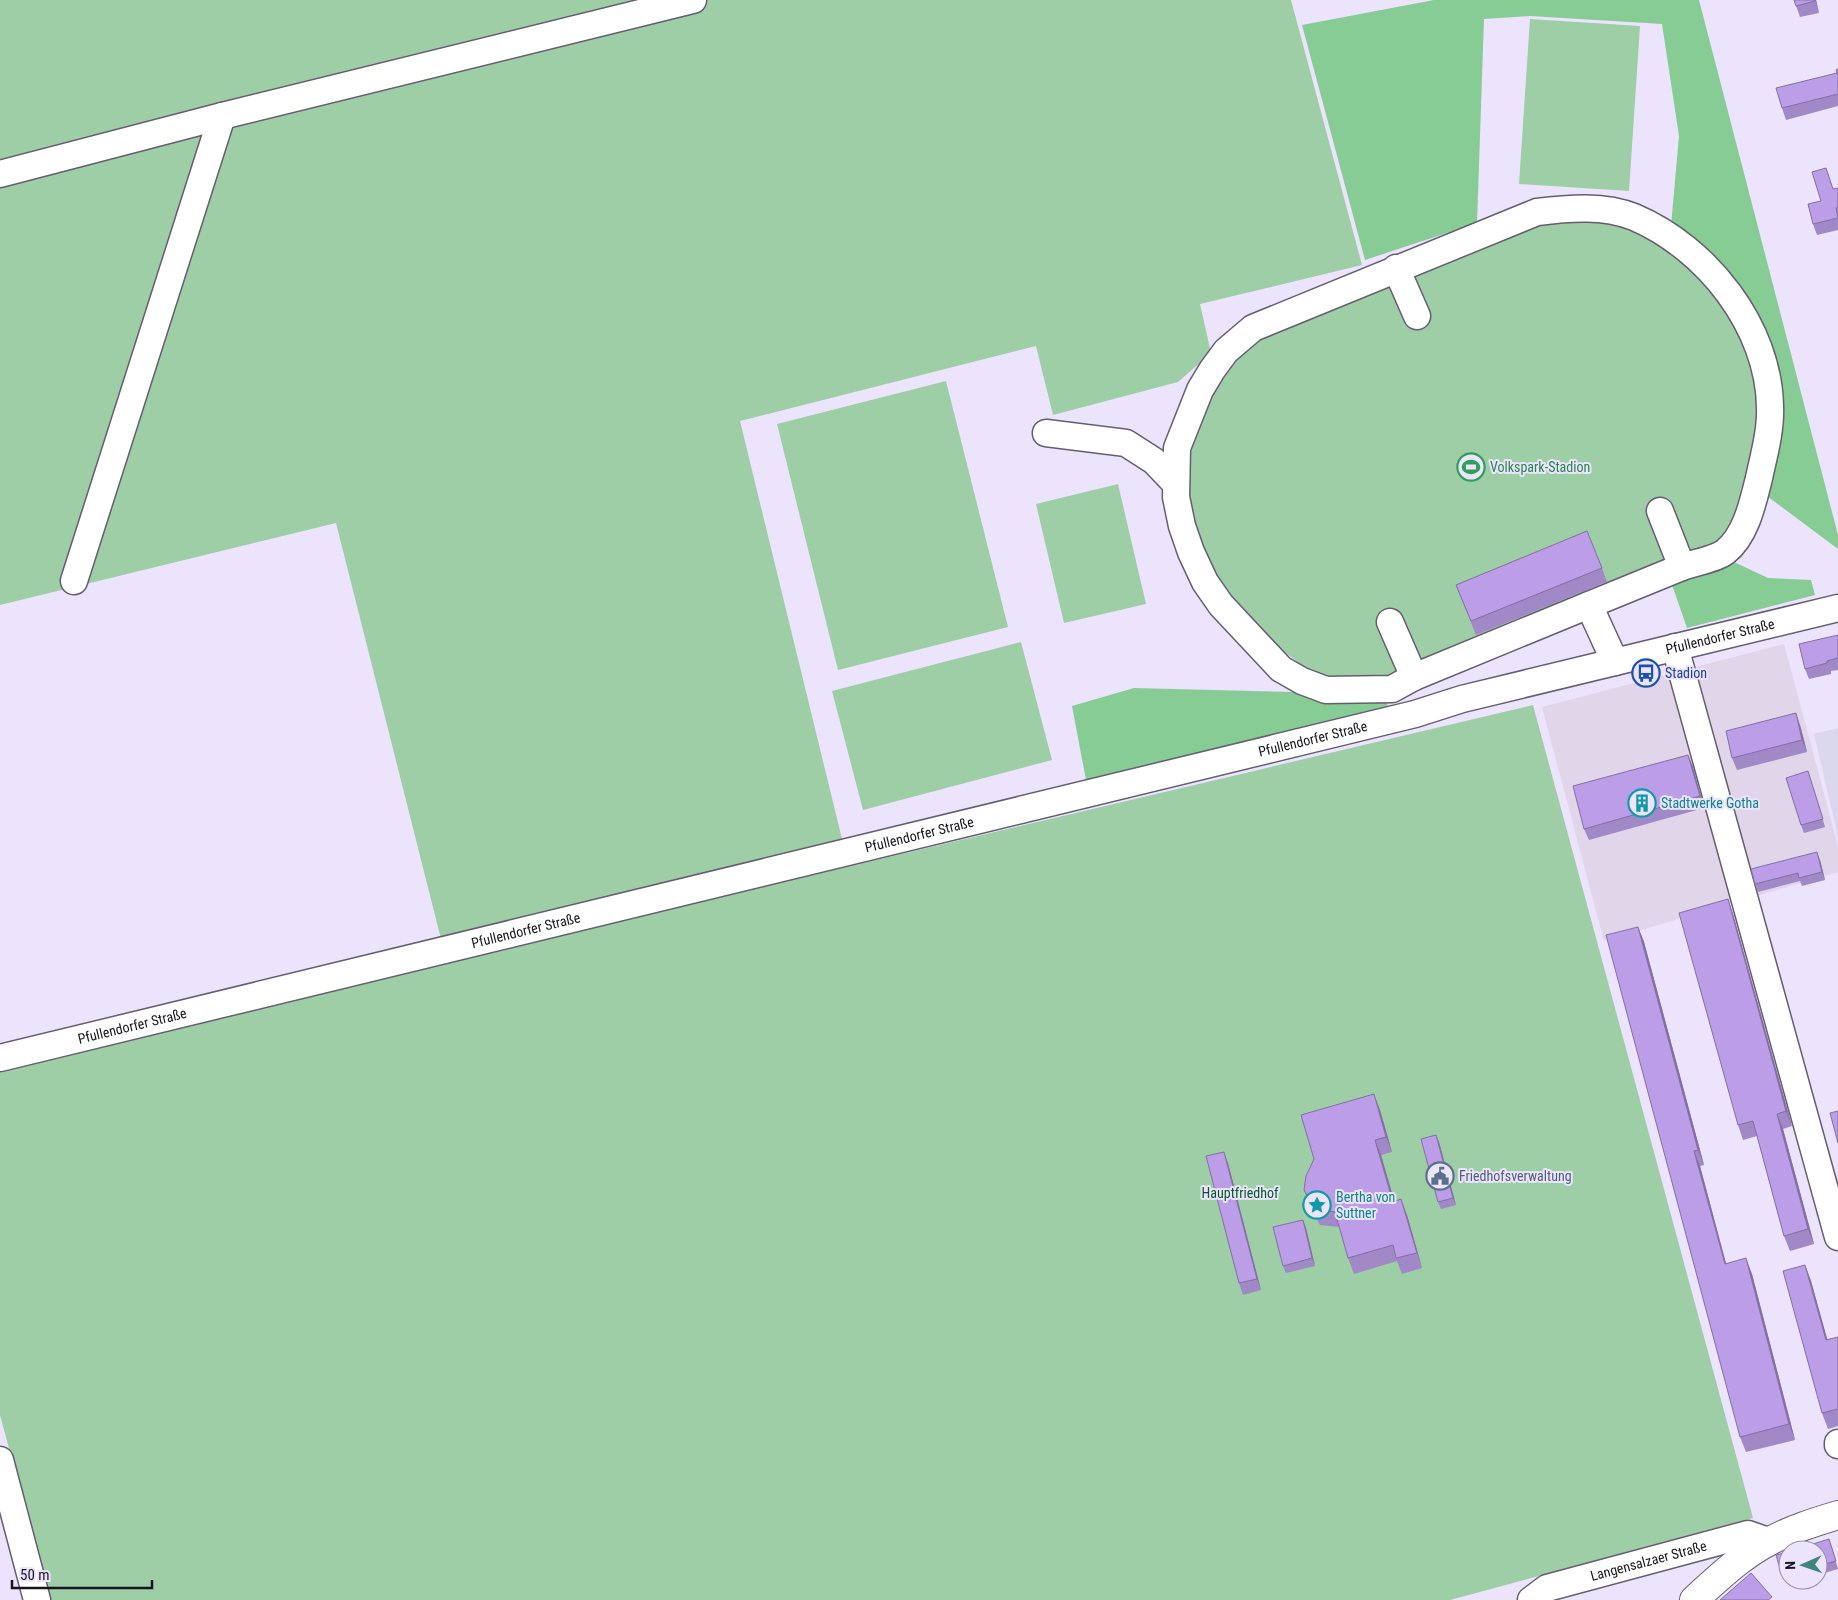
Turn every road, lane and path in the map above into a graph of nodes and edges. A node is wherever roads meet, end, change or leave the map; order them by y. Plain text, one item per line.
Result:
1 (694, 0) edge
2 (222, 116) junction
3 (0, 174) edge
4 (1396, 268) junction
5 (1417, 316) dead end
6 (1046, 433) dead end
7 (1177, 448) junction
8 (1143, 454) junction
9 (1175, 482) junction
10 (1660, 511) dead end
11 (1682, 567) junction
12 (74, 581) dead end
13 (1590, 605) junction
14 (1838, 608) edge
15 (1390, 622) dead end
16 (1675, 648) junction
17 (1615, 662) junction
18 (1414, 677) junction
19 (0, 1058) edge
20 (1838, 1237) edge
21 (0, 1460) edge
22 (1838, 1515) edge
23 (1768, 1541) junction
24 (36, 1600) edge
25 (1532, 1600) edge
26 (1694, 1600) edge

1 - 2 street
2 - 3 street
2 - 12 street
4 - 5 street
4 - 7 street
4 - 11 street
6 - 8 street
7 - 8 street
7 - 9 street
8 - 9 street
9 - 18 street
10 - 11 street
11 - 13 street
13 - 17 street
13 - 18 street
14 - 16 street, Pfullendorfer Straße
15 - 18 street
16 - 17 street, Pfullendorfer Straße
16 - 20 street
17 - 19 street, Pfullendorfer Straße
21 - 24 street
22 - 23 main road
23 - 25 street, Langensalzaer Straße
23 - 26 main road

